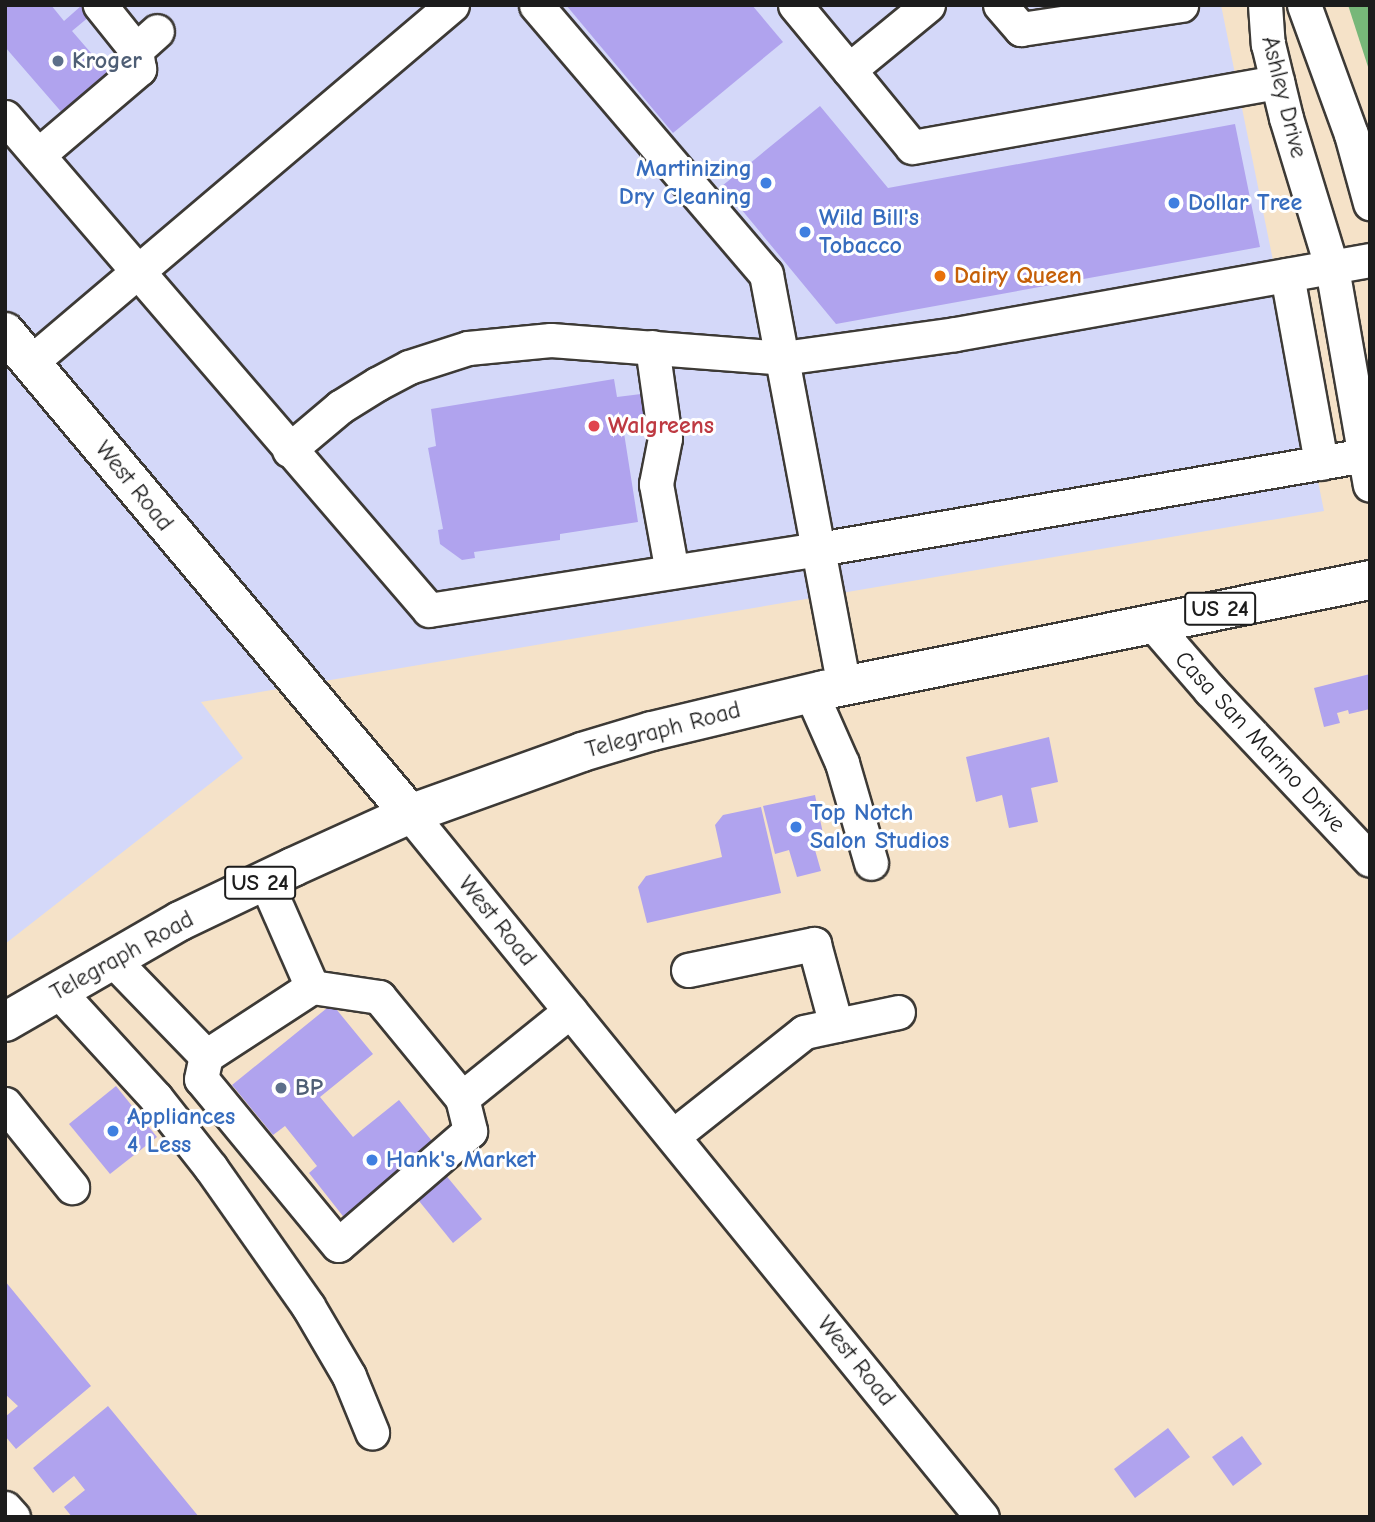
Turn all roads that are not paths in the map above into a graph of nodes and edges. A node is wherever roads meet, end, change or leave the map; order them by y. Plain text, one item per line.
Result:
1 (100, 5) edge
2 (452, 5) edge
3 (536, 5) edge
4 (795, 5) edge
5 (928, 5) edge
6 (1000, 5) edge
7 (1181, 5) edge
8 (1265, 5) edge
9 (1304, 5) edge
10 (849, 71) junction
11 (1277, 82) junction
12 (5, 117) edge
13 (37, 155) junction
14 (1370, 203) edge
15 (1370, 260) edge
16 (1332, 268) junction
17 (137, 272) junction
18 (1287, 275) junction
19 (5, 332) edge
20 (652, 347) junction
21 (783, 358) junction
22 (31, 362) junction
23 (289, 450) junction
24 (1321, 463) junction
25 (1367, 470) edge
26 (818, 549) junction
27 (672, 572) junction
28 (1370, 580) edge
29 (1152, 623) junction
30 (827, 689) junction
31 (410, 814) junction
32 (1370, 860) edge
33 (871, 863) dead end
34 (265, 880) junction
35 (113, 960) junction
36 (688, 970) dead end
37 (312, 987) junction
38 (58, 991) junction
39 (570, 1011) junction
40 (898, 1012) dead end
41 (5, 1022) edge
42 (836, 1025) junction
43 (206, 1056) junction
44 (463, 1098) junction
45 (5, 1104) edge
46 (673, 1136) junction
47 (72, 1187) dead end
48 (372, 1432) dead end
49 (5, 1508) edge
50 (13, 1517) edge
51 (982, 1517) edge

1 - 13 street
2 - 17 street
3 - 21 street
4 - 10 street
5 - 10 street
6 - 7 street
8 - 11 street, Ashley Drive
9 - 14 street, Ashley Drive
10 - 11 street
11 - 16 street, Ashley Drive
12 - 13 street
13 - 17 street
15 - 16 street
16 - 18 street
16 - 25 street, Ashley Drive
17 - 22 street
17 - 23 street
18 - 21 street
18 - 24 street
19 - 22 main road, West Road
20 - 21 street
20 - 23 street
20 - 27 street
21 - 26 street
22 - 31 main road, West Road
23 - 27 street
24 - 25 street
24 - 26 street
26 - 27 street
26 - 30 street
28 - 29 main road, Telegraph Road / US 24
29 - 30 main road, Telegraph Road / US 24
29 - 32 street, Casa San Marino Drive
30 - 31 main road, Telegraph Road / US 24
30 - 33 street
31 - 34 main road, Telegraph Road / US 24
31 - 39 street, West Road
34 - 35 main road, Telegraph Road / US 24
34 - 37 street
35 - 38 main road, Telegraph Road / US 24
35 - 43 street
36 - 42 street
37 - 43 street
37 - 44 street
38 - 41 main road, Telegraph Road / US 24
38 - 48 street
39 - 44 street
39 - 46 street, West Road
40 - 42 street
42 - 46 street
43 - 44 street
45 - 47 street
46 - 51 street, West Road
49 - 50 street

